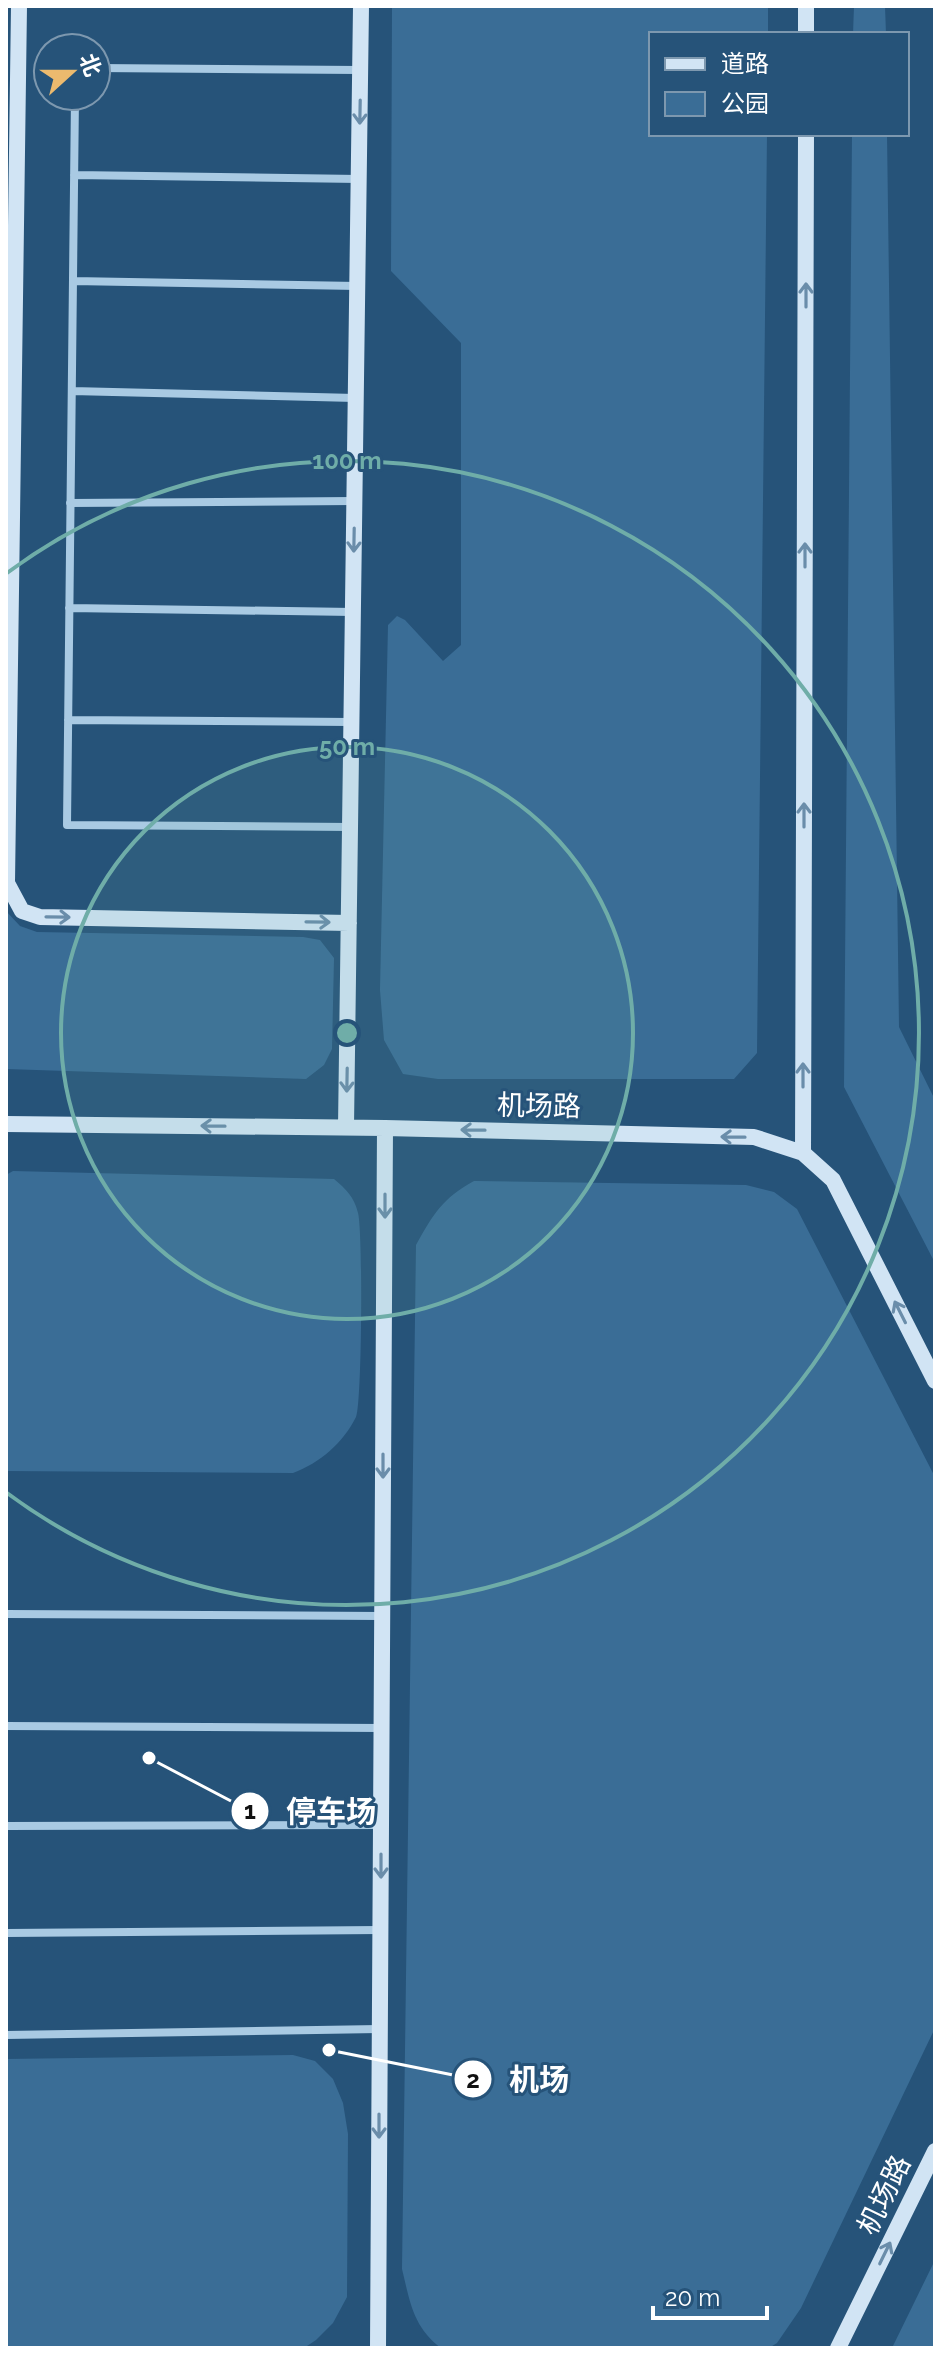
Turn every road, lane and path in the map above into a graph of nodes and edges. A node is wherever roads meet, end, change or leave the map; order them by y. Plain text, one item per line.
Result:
1 (19, 6) edge
2 (361, 6) edge
3 (806, 6) edge
4 (806, 32) edge
5 (112, 68) edge
6 (361, 70) junction
7 (75, 112) edge
8 (806, 136) edge
9 (74, 175) junction
10 (359, 179) junction
11 (73, 281) junction
12 (358, 286) junction
13 (72, 391) junction
14 (356, 398) junction
15 (355, 501) junction
16 (70, 503) junction
17 (69, 608) junction
18 (353, 612) junction
19 (68, 720) junction
20 (352, 722) junction
21 (351, 827) junction
22 (349, 923) junction
23 (6, 1124) edge
24 (346, 1127) junction
25 (385, 1128) junction
26 (803, 1153) junction
27 (935, 1381) edge
28 (6, 1614) edge
29 (382, 1616) junction
30 (6, 1726) edge
31 (382, 1728) junction
32 (381, 1825) junction
33 (6, 1826) edge
34 (381, 1930) junction
35 (6, 1933) edge
36 (380, 2029) junction
37 (6, 2035) edge
38 (935, 2151) edge
39 (378, 2348) edge
40 (838, 2348) edge

1 -> 22 street
2 - 6 street
3 - 4 street
5 - 6 street
6 -> 10 street
7 - 9 street
26 -> 8 street
9 - 10 street
9 - 11 street
10 - 12 street
11 - 12 street
11 - 13 street
12 - 14 street
13 - 14 street
13 - 16 street
14 - 15 street
15 - 16 street
15 -> 18 street
16 - 17 street
17 - 18 street
17 - 19 street
18 - 20 street
19 - 20 street
19 - 21 street
20 - 21 street
21 - 22 street
22 -> 24 street
24 -> 23 street, 机场路
24 - 25 street, 机场路
26 -> 25 street, 机场路
25 -> 29 street
27 -> 26 street, 机场路
28 - 29 street
29 - 31 street
30 - 31 street
31 - 32 street
32 - 33 street
32 -> 34 street
34 - 35 street
34 - 36 street
36 - 37 street
36 -> 39 street
40 -> 38 street, 机场路

